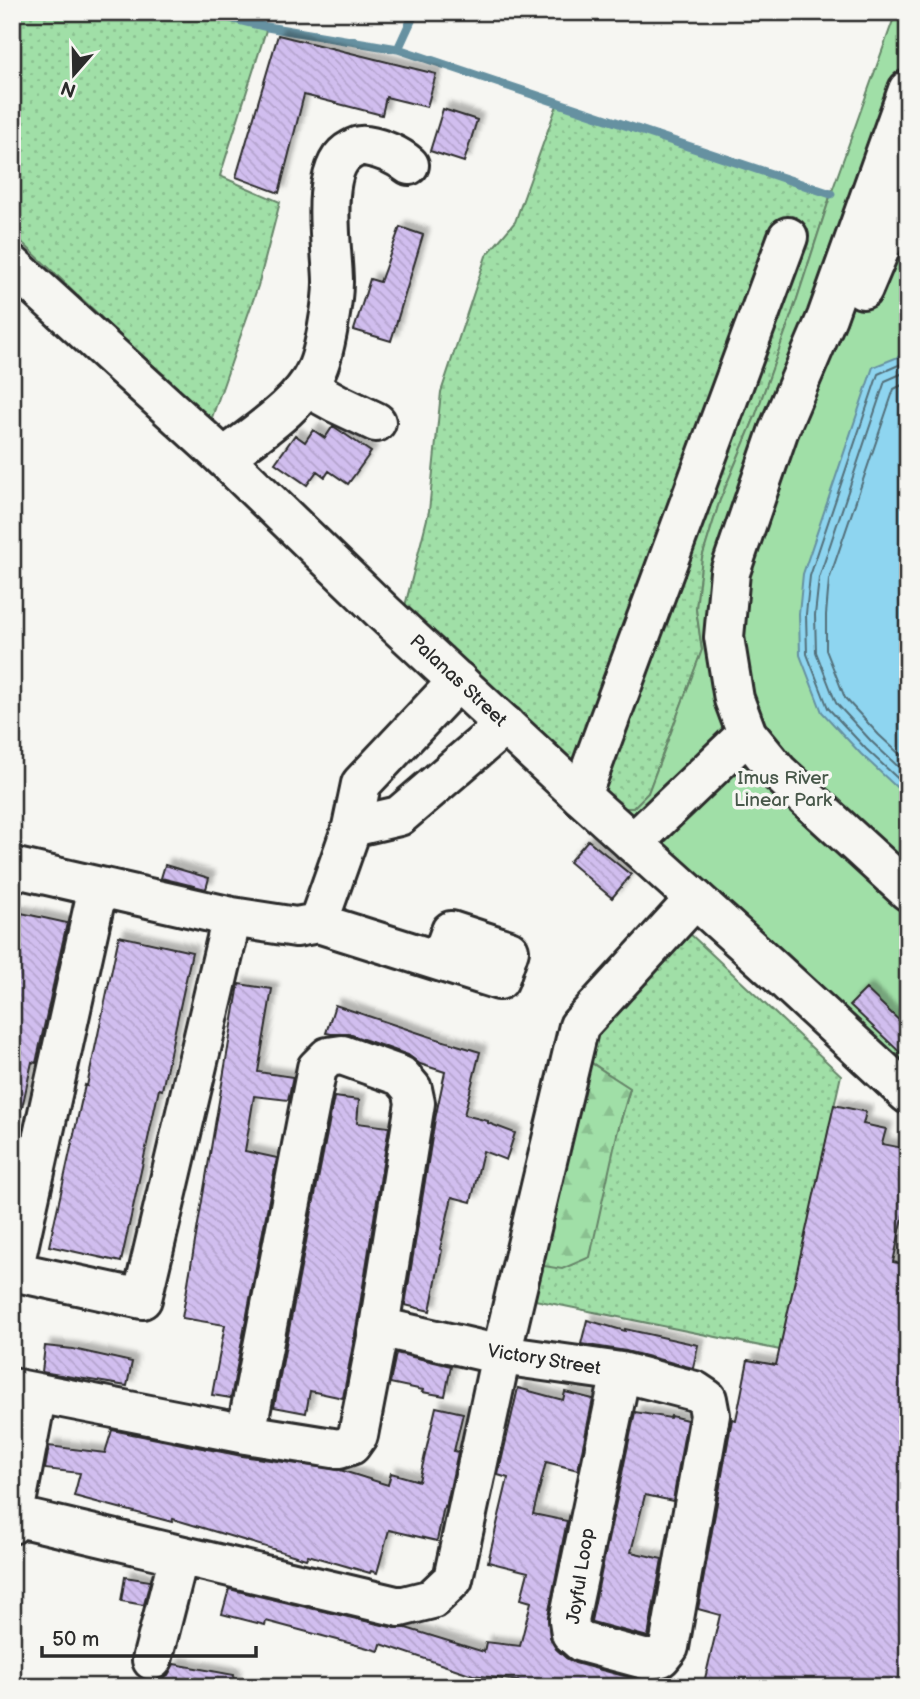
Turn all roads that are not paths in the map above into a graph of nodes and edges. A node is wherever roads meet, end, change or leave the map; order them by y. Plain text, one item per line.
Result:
1 (908, 90) edge
2 (409, 165) dead end
3 (908, 182) edge
4 (788, 237) dead end
5 (12, 265) edge
6 (827, 317) junction
7 (307, 387) junction
8 (376, 422) dead end
9 (223, 458) junction
10 (458, 681) junction
11 (505, 725) junction
12 (747, 734) junction
13 (581, 796) junction
14 (352, 827) junction
15 (633, 843) junction
16 (12, 867) edge
17 (98, 887) junction
18 (908, 891) edge
19 (695, 899) junction
20 (232, 917) junction
21 (318, 923) junction
22 (440, 961) dead end
23 (908, 1094) edge
24 (13, 1271) edge
25 (379, 1327) junction
26 (501, 1355) junction
27 (621, 1372) junction
28 (25, 1391) edge
29 (707, 1399) joint
30 (246, 1434) junction
31 (13, 1520) edge
32 (179, 1555) junction
33 (152, 1660) dead end

1 - 6 street
2 - 7 street
3 - 6 street
4 - 13 street
5 - 9 street, Palanas Street
6 - 12 street
7 - 8 street
7 - 9 street
9 - 10 street, Palanas Street
10 - 11 street, Palanas Street
10 - 14 street
11 - 13 street, Palanas Street
11 - 14 street
12 - 15 street
12 - 18 street
13 - 15 street, Palanas Street
14 - 21 street
15 - 19 street, Palanas Street
16 - 17 street
17 - 20 street
17 - 24 street
19 - 23 street, Palanas Street
19 - 26 street
20 - 21 street
20 - 24 street
21 - 22 street
25 - 26 street, Victory Street
25 - 30 street
25 - 30 street
26 - 27 street, Victory Street
26 - 32 street
27 - 29 street, Victory Street
27 - 29 street, Joyful Loop
28 - 30 street
28 - 31 street
31 - 32 street
32 - 33 street

